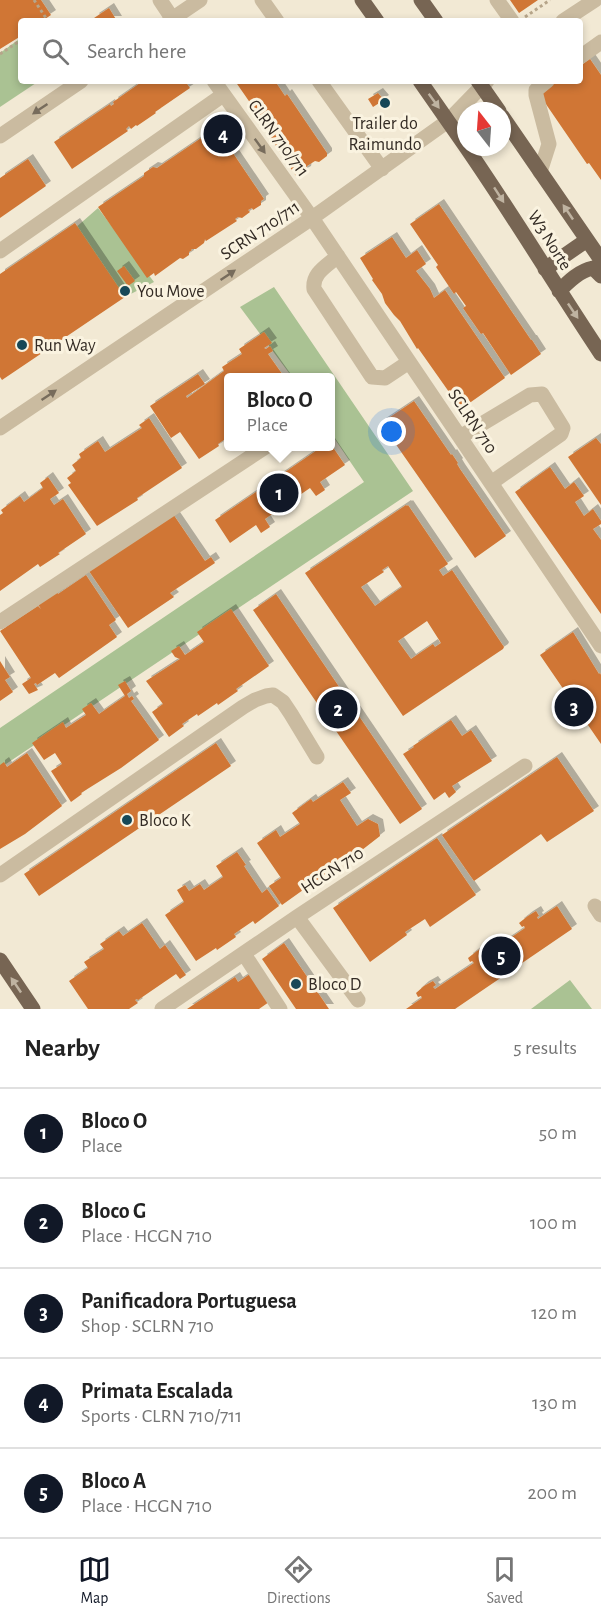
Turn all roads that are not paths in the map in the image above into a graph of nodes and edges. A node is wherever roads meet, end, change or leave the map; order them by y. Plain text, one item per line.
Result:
1 (160, 0) edge
2 (200, 0) edge
3 (262, 0) edge
4 (362, 0) edge
5 (421, 0) edge
6 (497, 0) edge
7 (595, 0) edge
8 (171, 18) edge
9 (175, 18) edge
10 (275, 18) edge
11 (375, 18) edge
12 (434, 18) edge
13 (510, 18) edge
14 (568, 18) edge
15 (601, 42) edge
16 (583, 55) edge
17 (77, 84) edge
18 (216, 84) edge
19 (322, 84) edge
20 (422, 84) edge
21 (481, 84) edge
22 (483, 84) edge
23 (543, 84) edge
24 (223, 95) junction
25 (494, 102) edge
26 (448, 121) junction
27 (511, 129) edge
28 (457, 134) edge
29 (0, 136) edge
30 (472, 156) edge
31 (382, 169) junction
32 (540, 172) junction
33 (312, 218) junction
34 (587, 240) junction
35 (0, 251) edge
36 (338, 256) junction
37 (601, 260) edge
38 (545, 269) junction
39 (601, 276) edge
40 (559, 291) junction
41 (601, 354) edge
42 (409, 362) junction
43 (0, 428) edge
44 (460, 438) junction
45 (261, 451) edge
46 (491, 483) junction
47 (0, 622) edge
48 (601, 646) edge
49 (317, 757) dead end
50 (525, 766) dead end
51 (0, 875) edge
52 (297, 916) junction
53 (244, 954) junction
54 (0, 960) edge
55 (358, 1000) dead end
56 (33, 1009) edge
57 (162, 1009) edge
58 (280, 1009) edge

1 - 8 street
2 - 9 street
3 - 10 street
4 - 11 main road
5 - 12 main road
6 - 13 street
7 - 14 street
15 - 16 street
17 -> 29 street
18 - 24 street, CLRN 710/711
19 - 31 street
20 -> 26 main road, W3 Norte
21 - 26 street, SCRN 710/711
22 - 25 main road
23 - 32 street
24 -> 33 street, CLRN 710/711
24 - 35 street
26 - 28 main road, W3 Norte
26 - 31 street, SCRN 710/711
27 - 32 main road, W3 Norte
30 -> 38 main road, W3 Norte
31 - 33 street, SCRN 710/711
34 -> 32 main road, W3 Norte
33 - 36 street, SCLRN 710
43 -> 33 street, SCRN 710/711
34 - 37 main road, W3 Norte
34 - 38 main road
36 - 42 street, SCLRN 710
36 - 42 street
38 - 40 main road, W3 Norte
39 - 40 main road
40 -> 41 main road, W3 Norte
42 - 44 street, SCLRN 710
44 - 46 street, SCLRN 710
44 - 46 street
45 - 47 street
46 - 48 street, SCLRN 710
49 - 51 street
50 - 52 street, HCGN 710
52 - 53 street, HCGN 710
52 - 55 street
53 - 57 street, HCGN 710
53 - 58 street
56 -> 54 main road

